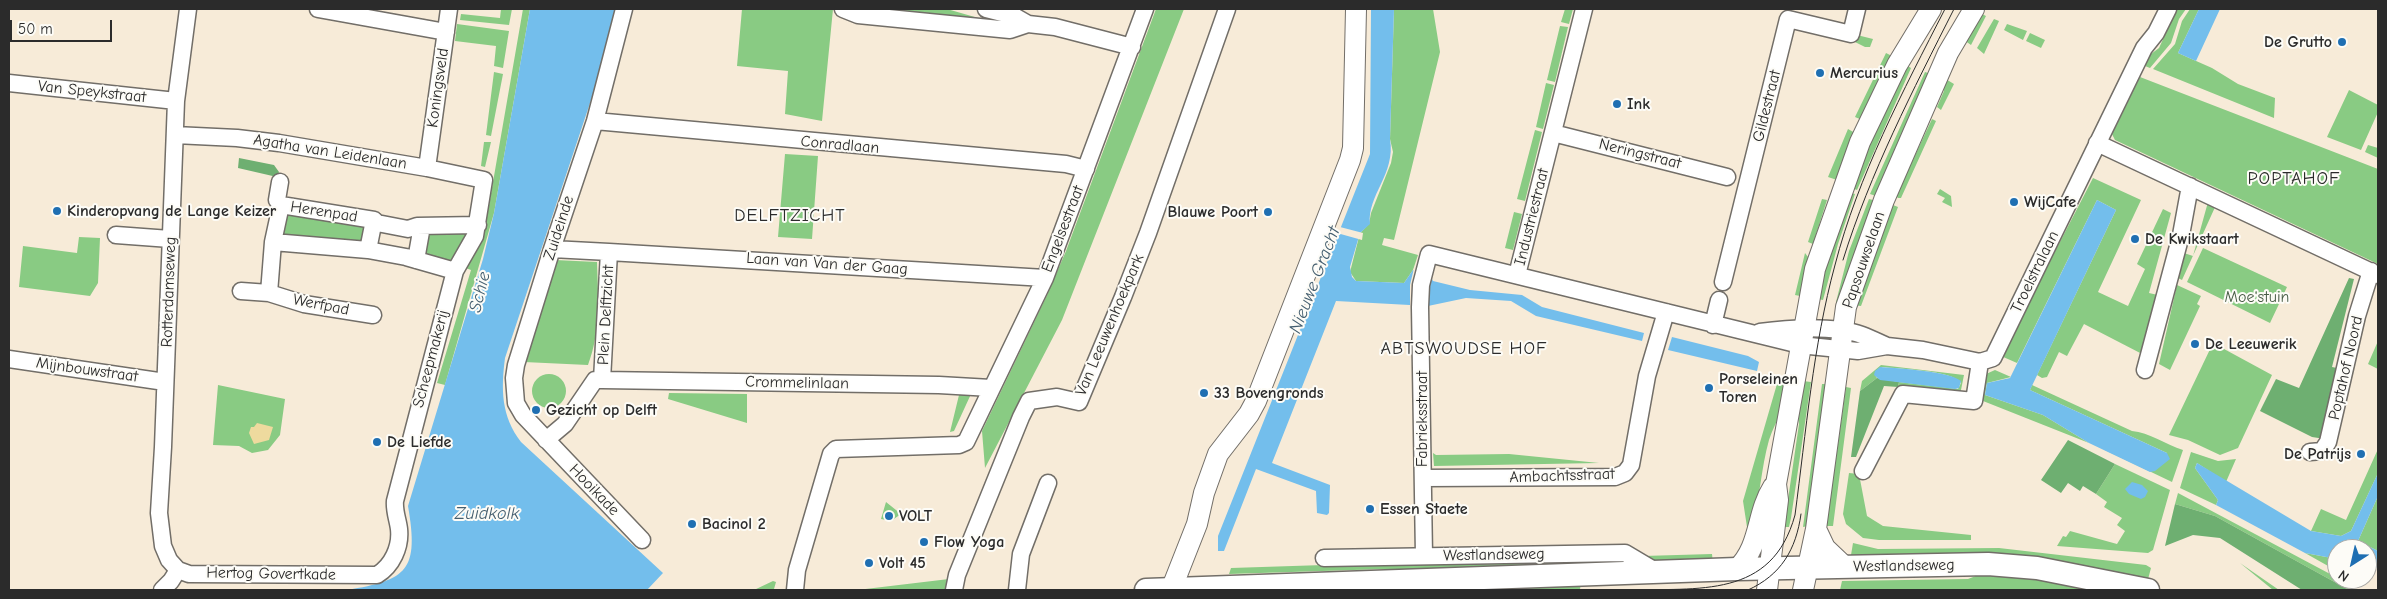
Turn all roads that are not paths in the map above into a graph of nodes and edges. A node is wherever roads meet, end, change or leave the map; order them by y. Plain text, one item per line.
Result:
1 (188, 9) edge
2 (318, 9) edge
3 (449, 9) edge
4 (624, 9) edge
5 (843, 9) edge
6 (986, 9) edge
7 (1145, 9) edge
8 (1227, 9) edge
9 (1356, 9) edge
10 (1584, 9) edge
11 (1857, 9) edge
12 (1931, 9) edge
13 (1974, 9) edge
14 (2168, 9) edge
15 (1028, 24) junction
16 (446, 32) junction
17 (1132, 47) junction
18 (9, 83) edge
19 (176, 101) junction
20 (595, 121) junction
21 (1553, 133) junction
22 (175, 135) junction
23 (2097, 143) junction
24 (427, 168) junction
25 (1086, 169) junction
26 (1727, 176) dead end
27 (484, 180) joint
28 (280, 182) dead end
29 (2190, 186) junction
30 (281, 205) junction
31 (374, 220) junction
32 (478, 225) junction
33 (422, 226) junction
34 (116, 235) dead end
35 (170, 239) junction
36 (273, 242) junction
37 (552, 249) junction
38 (368, 250) junction
39 (609, 252) junction
40 (411, 259) junction
41 (454, 270) junction
42 (2374, 273) edge
43 (1517, 275) junction
44 (1045, 278) junction
45 (1723, 282) dead end
46 (241, 291) dead end
47 (270, 293) junction
48 (1719, 300) dead end
49 (1666, 312) junction
50 (372, 315) dead end
51 (1713, 325) junction
52 (1802, 336) junction
53 (1842, 341) junction
54 (9, 359) edge
55 (1980, 362) junction
56 (2145, 370) dead end
57 (602, 380) junction
58 (165, 382) junction
59 (991, 388) junction
60 (546, 440) junction
61 (2310, 452) dead end
62 (1863, 471) dead end
63 (1423, 478) junction
64 (1048, 482) dead end
65 (1776, 484) junction
66 (1816, 529) junction
67 (642, 540) dead end
68 (1424, 556) junction
69 (1324, 558) dead end
70 (1807, 567) junction
71 (1845, 567) junction
72 (1737, 569) junction
73 (178, 570) junction
74 (1659, 573) junction
75 (365, 576) joint
76 (1768, 580) edge
77 (162, 590) edge
78 (795, 590) edge
79 (954, 590) edge
80 (1018, 590) edge
81 (1146, 590) edge
82 (1165, 590) edge
83 (1803, 590) edge
84 (2148, 590) edge

1 - 19 street, Rotterdamseweg
2 - 16 street
3 - 16 street, Koningsveld
4 - 20 street, Zuideinde
5 - 15 street
6 - 15 street
7 - 17 street, Engelsestraat
8 - 79 street, Van Leeuwenhoekpark
9 - 82 street
10 - 21 street, Industriestraat
11 - 45 street, Gildestraat
12 - 52 street
13 - 53 street, Papsouwselaan
14 - 23 street, Troelstralaan
15 - 17 street
16 - 24 street, Koningsveld
17 - 25 street, Engelsestraat
18 - 19 street, Van Speykstraat
19 - 22 street, Rotterdamseweg
20 - 25 street, Conradlaan
20 - 37 street, Zuideinde
21 - 26 street, Neringstraat
21 - 43 street, Industriestraat
22 - 24 street, Agatha van Leidenlaan
22 - 35 street, Rotterdamseweg
23 - 29 street, Poptahof Noord
23 - 55 street, Troelstralaan
24 - 27 street, Agatha van Leidenlaan
25 - 44 street, Engelsestraat
27 - 32 street, Scheepmakerij
28 - 30 street
29 - 42 street, Poptahof Noord
29 - 56 street
30 - 31 street, Herenpad
30 - 36 street, Herenpad
31 - 33 street, Herenpad
31 - 38 street, Herenpad
32 - 33 street
32 - 41 street, Scheepmakerij
33 - 40 street
34 - 35 street
35 - 58 street, Rotterdamseweg
36 - 38 street, Herenpad
36 - 47 street, Herenpad
37 - 39 street, Plein Delftzicht
37 - 60 street, Zuideinde
38 - 40 street, Herenpad
39 - 44 street, Laan van Van der Gaag
39 - 57 street, Plein Delftzicht
40 - 41 street
41 - 75 street, Scheepmakerij
42 - 61 street, Poptahof Noord
43 - 49 street, Industriestraat
43 - 63 street, Fabrieksstraat
44 - 59 street, Engelsestraat
46 - 47 street
47 - 50 street, Werfpad
48 - 51 street
49 - 51 street, Industriestraat
49 - 63 street, Ambachtsstraat
51 - 52 street, Industriestraat
52 - 53 street, Industriestraat
52 - 65 street
53 - 55 street
53 - 66 street, Papsouwselaan
54 - 58 street, Mijnbouwstraat
55 - 62 street
57 - 59 street, Crommelinlaan
57 - 60 street, Plein Delftzicht
58 - 73 street, Rotterdamseweg
59 - 78 street, Engelsestraat
60 - 67 street, Hooikade
63 - 68 street, Fabrieksstraat
64 - 80 street
65 - 72 street
65 - 76 street
66 - 70 street, Papsouwselaan
66 - 71 street
68 - 69 street, Westlandseweg
68 - 74 street, Westlandseweg
70 - 71 main road, Westlandseweg
70 - 76 main road, Westlandseweg
70 - 83 street, Papsouwselaan
71 - 84 main road, Westlandseweg
72 - 74 main road, Westlandseweg
72 - 76 main road, Westlandseweg
73 - 75 street, Hertog Govertkade
73 - 77 street
74 - 82 main road, Westlandseweg
81 - 82 main road, Westlandseweg

